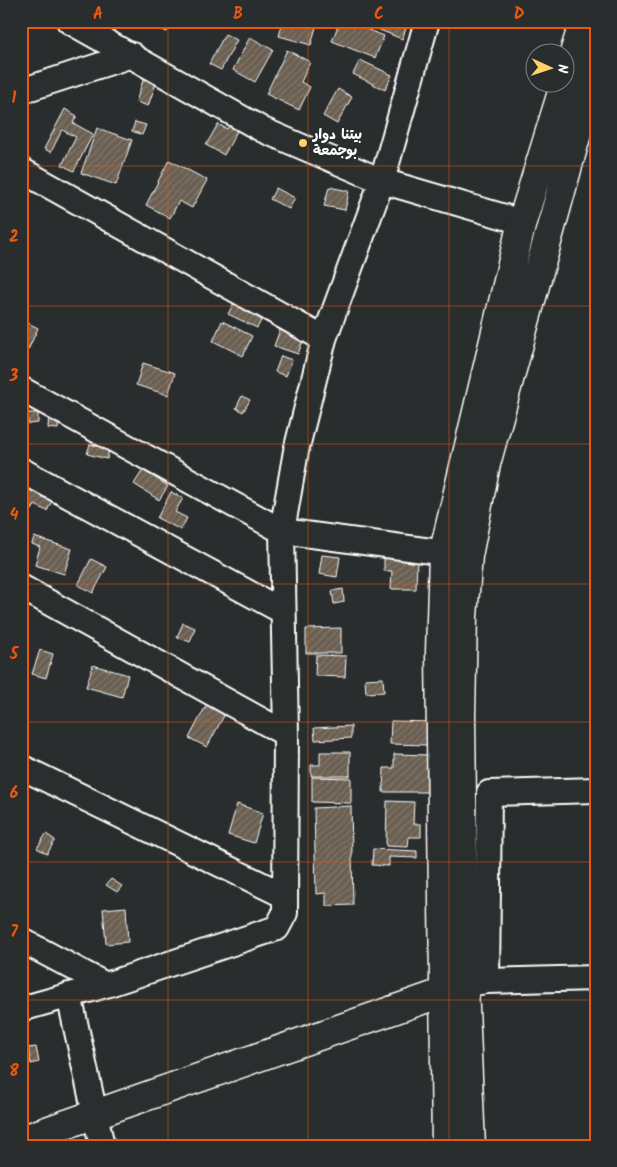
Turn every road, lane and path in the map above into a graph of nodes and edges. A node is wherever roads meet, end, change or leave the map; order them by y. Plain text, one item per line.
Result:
1 (69, 21) edge
2 (426, 21) edge
3 (584, 21) edge
4 (132, 56) junction
5 (596, 64) edge
6 (21, 91) edge
7 (21, 170) edge
8 (382, 180) junction
9 (522, 222) junction
10 (324, 339) junction
11 (21, 389) edge
12 (21, 470) edge
13 (282, 531) junction
14 (456, 555) junction
15 (21, 587) edge
16 (282, 611) junction
17 (286, 734) junction
18 (21, 767) edge
19 (596, 790) edge
20 (285, 896) junction
21 (21, 940) edge
22 (596, 978) edge
23 (106, 985) junction
24 (465, 986) junction
25 (69, 995) junction
26 (21, 1009) edge
27 (95, 1114) junction
28 (21, 1140) edge
29 (102, 1146) edge
30 (446, 1146) edge
31 (471, 1146) edge

1 - 4 street
2 - 8 street
3 - 9 main road
4 - 6 street
4 - 8 street
5 - 14 main road
7 - 10 street
8 - 9 street
8 - 10 street
9 - 14 main road
10 - 13 street
11 - 13 street
12 - 16 street
13 - 14 street
13 - 16 street
14 - 24 main road
15 - 17 street
16 - 17 street
17 - 20 street
18 - 20 street
19 - 24 street
20 - 23 street
21 - 23 street
22 - 24 street
23 - 25 street
24 - 27 main road
24 - 30 main road
24 - 31 main road
25 - 26 street
25 - 27 street
27 - 28 main road
27 - 29 street

